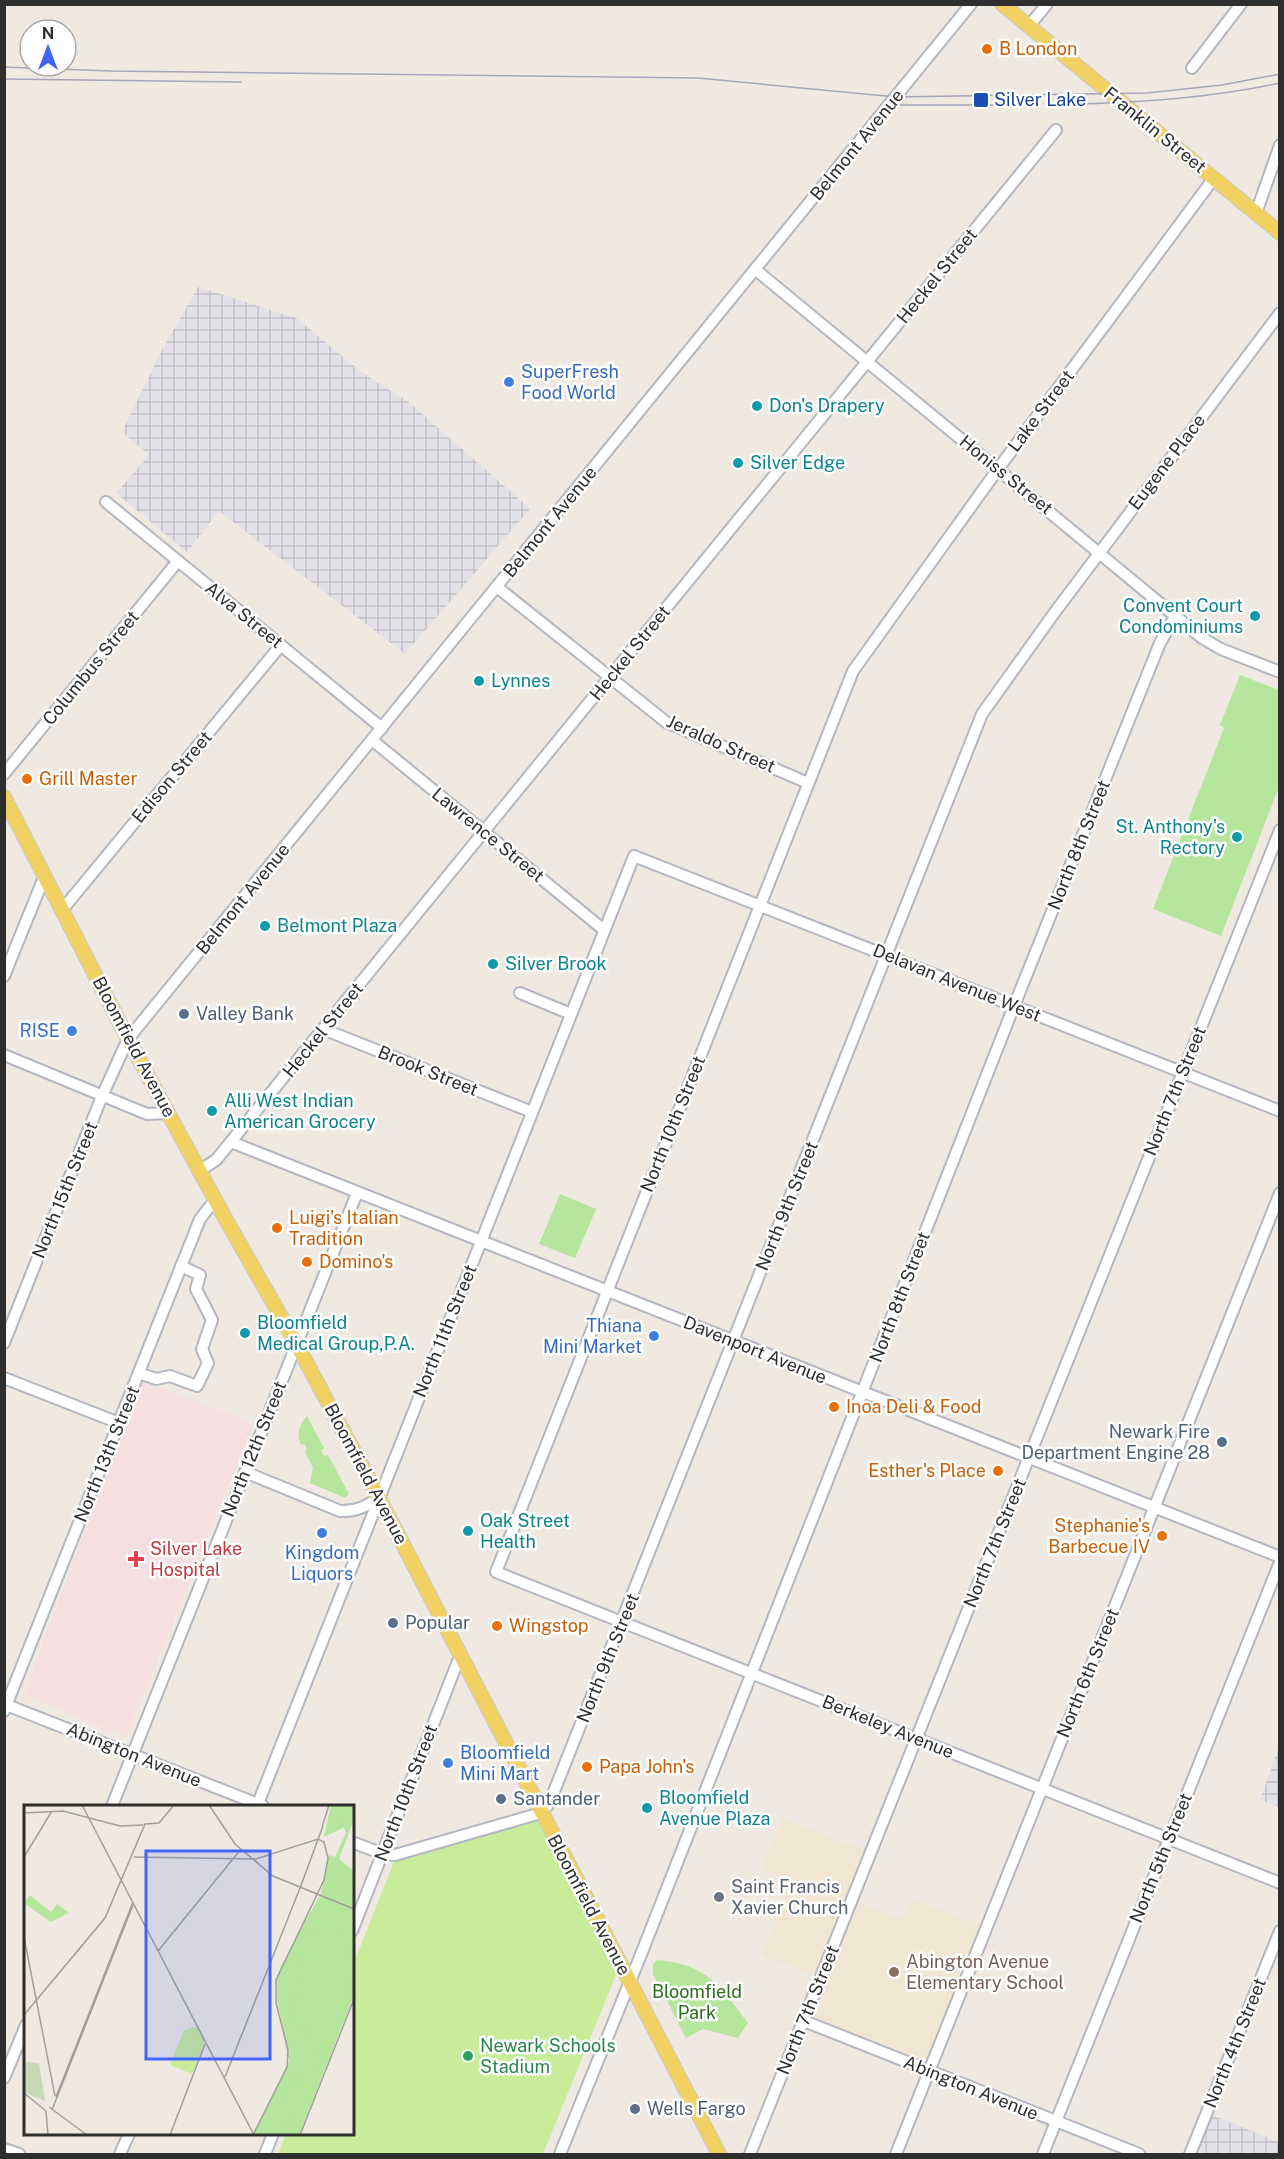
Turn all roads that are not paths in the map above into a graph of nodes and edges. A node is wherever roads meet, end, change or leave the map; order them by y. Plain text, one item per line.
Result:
1 (971, 4) edge
2 (1002, 4) edge
3 (1047, 4) edge
4 (1241, 4) edge
5 (1029, 26) junction
6 (1192, 68) dead end
7 (1056, 130) dead end
8 (1280, 145) edge
9 (1214, 178) junction
10 (1256, 213) junction
11 (1280, 232) edge
12 (756, 270) junction
13 (1280, 313) edge
14 (867, 362) junction
15 (998, 469) junction
16 (106, 502) dead end
17 (1100, 552) junction
18 (178, 561) junction
19 (497, 587) junction
20 (1055, 612) joint
21 (1176, 615) junction
22 (281, 645) junction
23 (1280, 672) edge
24 (851, 676) joint
25 (610, 677) junction
26 (382, 728) junction
27 (372, 740) junction
28 (4, 774) edge
29 (808, 783) junction
30 (4, 797) edge
31 (1280, 830) edge
32 (484, 832) junction
33 (634, 856) joint
34 (45, 875) junction
35 (760, 905) junction
36 (62, 910) junction
37 (604, 930) junction
38 (886, 955) junction
39 (4, 976) edge
40 (520, 993) dead end
41 (1014, 1006) junction
42 (571, 1014) junction
43 (323, 1029) junction
44 (128, 1039) junction
45 (4, 1055) edge
46 (1183, 1073) junction
47 (102, 1096) junction
48 (1280, 1111) edge
49 (532, 1112) junction
50 (169, 1113) junction
51 (231, 1142) junction
52 (200, 1170) junction
53 (357, 1192) junction
54 (1280, 1192) edge
55 (215, 1200) junction
56 (481, 1242) junction
57 (182, 1266) junction
58 (606, 1291) junction
59 (733, 1341) junction
60 (4, 1343) edge
61 (296, 1343) junction
62 (139, 1373) junction
63 (4, 1378) edge
64 (863, 1393) junction
65 (119, 1423) junction
66 (1029, 1458) junction
67 (245, 1472) junction
68 (379, 1497) junction
69 (1154, 1507) junction
70 (1280, 1557) edge
71 (1280, 1562) edge
72 (496, 1572) joint
73 (622, 1622) junction
74 (460, 1656) junction
75 (751, 1673) junction
76 (5, 1706) edge
77 (917, 1739) junction
78 (133, 1755) junction
79 (1042, 1788) junction
80 (112, 1805) edge
81 (258, 1805) edge
82 (260, 1805) edge
83 (541, 1813) junction
84 (1169, 1839) junction
85 (354, 1843) edge
86 (383, 1854) junction
87 (1280, 1882) edge
88 (354, 1926) edge
89 (1280, 1931) edge
90 (629, 1982) junction
91 (804, 2021) junction
92 (24, 2030) edge
93 (929, 2071) junction
94 (4, 2078) edge
95 (1056, 2122) junction
96 (128, 2135) edge
97 (272, 2135) edge
98 (4, 2149) edge
99 (19, 2154) edge
100 (120, 2154) edge
101 (265, 2154) edge
102 (560, 2154) edge
103 (718, 2154) edge
104 (750, 2154) edge
105 (896, 2154) edge
106 (1043, 2154) edge
107 (1139, 2154) edge
108 (1190, 2154) edge

1 - 12 street, Belmont Avenue
2 - 5 main road, Franklin Street
3 - 5 street
4 - 6 street
5 - 9 main road, Franklin Street
7 - 14 street, Heckel Street
8 - 10 street
9 - 10 main road, Franklin Street
9 - 15 street, Lake Street
10 - 11 main road, Franklin Street
12 - 14 street, Honiss Street
12 - 19 street, Belmont Avenue
13 - 17 street, Eugene Place
14 - 15 street, Honiss Street
14 - 25 street, Heckel Street
15 - 17 street, Honiss Street
15 - 24 street, Lake Street
16 - 18 street, Alva Street
17 - 20 street, Eugene Place
17 - 21 street, Honiss Street
18 - 22 street, Alva Street
18 - 28 street, Columbus Street
19 - 25 street, Jeraldo Street
19 - 26 street, Belmont Avenue
20 - 38 street, North 9th Street
21 - 23 street, Honiss Street
21 - 41 street, North 8th Street
22 - 26 street, Alva Street
22 - 36 street, Edison Street
24 - 29 street, North 10th Street
25 - 29 street, Jeraldo Street
25 - 32 street, Heckel Street
26 - 27 street, Belmont Avenue
27 - 32 street, Lawrence Street
27 - 44 street, Belmont Avenue
29 - 35 street, North 10th Street
30 - 34 main road, Bloomfield Avenue
31 - 46 street, North 7th Street
32 - 37 street, Lawrence Street
32 - 43 street, Heckel Street
33 - 35 street, Delavan Avenue West
33 - 37 street, North 11th Street
34 - 36 main road, Bloomfield Avenue
34 - 39 street
35 - 38 street, Delavan Avenue West
35 - 58 street, North 10th Street
36 - 44 main road, Bloomfield Avenue
37 - 42 street, North 11th Street
38 - 41 street, Delavan Avenue West
38 - 59 street, North 9th Street
40 - 42 street
41 - 46 street, Delavan Avenue West
41 - 64 street, North 8th Street
42 - 49 street, North 11th Street
43 - 49 street, Brook Street
43 - 51 street, Heckel Street
44 - 47 street, North 15th Street
44 - 50 main road, Bloomfield Avenue
45 - 47 street
46 - 48 street, Delavan Avenue West
46 - 66 street, North 7th Street
47 - 50 street
47 - 60 street, North 15th Street
49 - 56 street, North 11th Street
50 - 52 main road, Bloomfield Avenue
51 - 52 street, Heckel Street
51 - 53 street, Davenport Avenue
52 - 55 main road, Bloomfield Avenue
53 - 56 street, Davenport Avenue
53 - 61 street, North 12th Street
54 - 69 street, North 6th Street
55 - 57 street, North 13th Street
55 - 61 main road, Bloomfield Avenue
56 - 58 street, Davenport Avenue
56 - 68 street, North 11th Street
57 - 62 street, North 13th Street
57 - 62 street
58 - 59 street, Davenport Avenue
58 - 72 street, North 10th Street
59 - 64 street, Davenport Avenue
59 - 73 street, North 9th Street
61 - 67 street, North 12th Street
61 - 68 main road, Bloomfield Avenue
62 - 65 street, North 13th Street
63 - 65 street
64 - 66 street, Davenport Avenue
64 - 75 street, North 8th Street
65 - 76 street, North 13th Street
66 - 69 street, Davenport Avenue
66 - 77 street, North 7th Street
67 - 68 street
67 - 78 street, North 12th Street
68 - 74 main road, Bloomfield Avenue
68 - 82 street, North 11th Street
69 - 70 street, Davenport Avenue
69 - 79 street, North 6th Street
71 - 84 street, North 5th Street
72 - 73 street, Berkeley Avenue
73 - 75 street, Berkeley Avenue
73 - 83 street, North 9th Street
74 - 83 main road, Bloomfield Avenue
74 - 86 street, North 10th Street
75 - 77 street, Berkeley Avenue
75 - 90 street, North 8th Street
76 - 78 street, Abington Avenue
77 - 79 street, Berkeley Avenue
77 - 91 street, North 7th Street
78 - 80 street, North 12th Street
78 - 81 street, Abington Avenue
79 - 84 street, Berkeley Avenue
79 - 93 street, North 6th Street
83 - 86 street
83 - 90 main road, Bloomfield Avenue
84 - 87 street, Berkeley Avenue
84 - 95 street, North 5th Street
85 - 86 street
86 - 88 street, North 10th Street
89 - 108 street, North 4th Street
90 - 102 street, North 8th Street
90 - 103 main road, Bloomfield Avenue
91 - 93 street, Abington Avenue
91 - 104 street, North 7th Street
92 - 94 street
93 - 95 street, Abington Avenue
93 - 105 street, North 6th Street
95 - 106 street, North 5th Street
95 - 107 street, Abington Avenue
96 - 100 street
97 - 101 street
98 - 99 street

